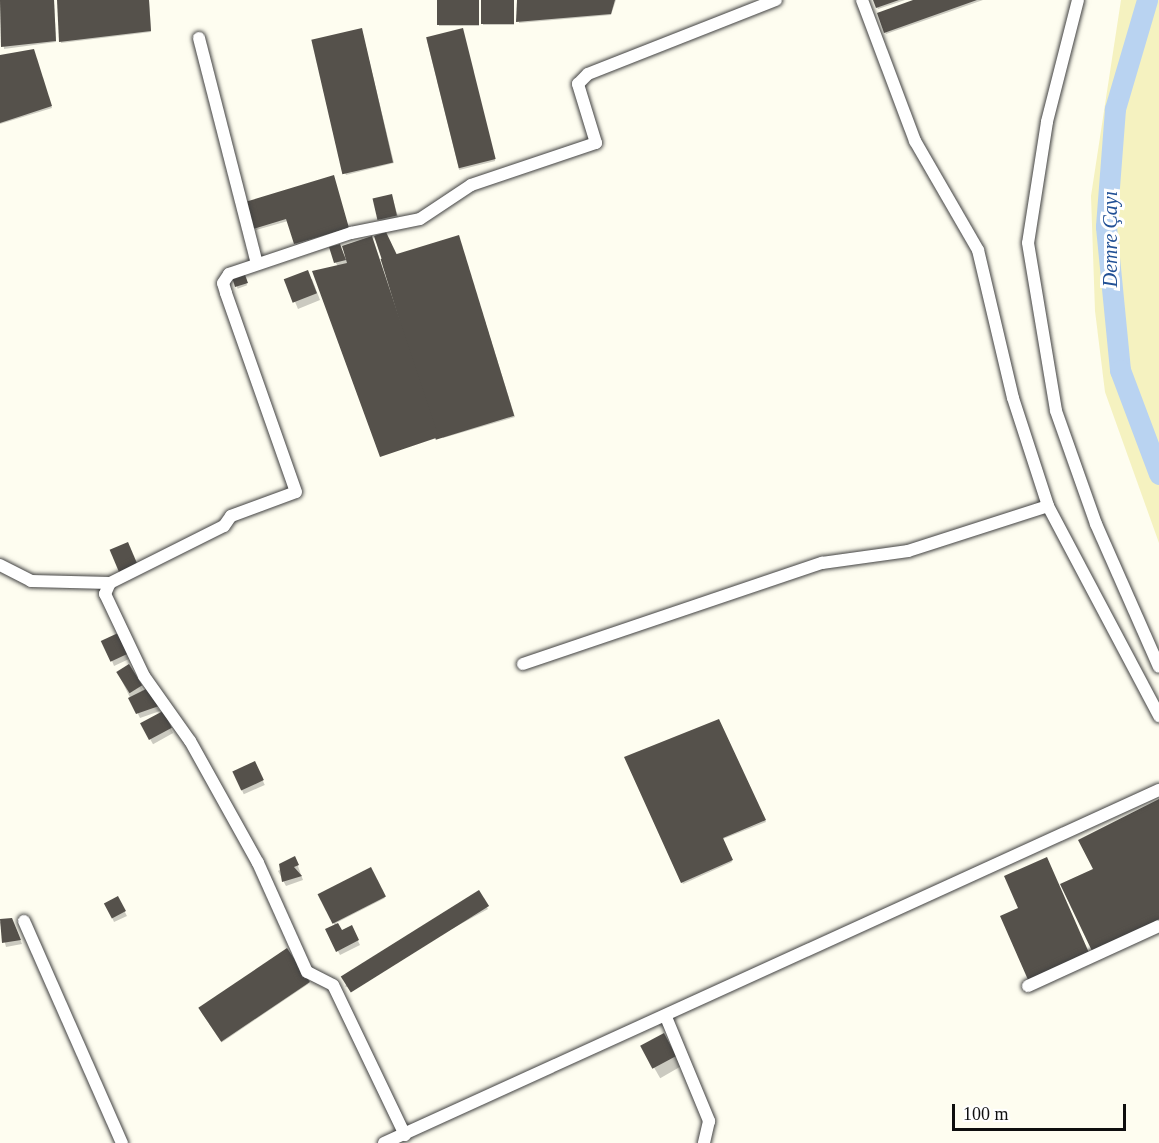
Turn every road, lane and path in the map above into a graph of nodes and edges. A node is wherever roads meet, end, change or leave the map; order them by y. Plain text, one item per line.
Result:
1 (776, 0) edge
2 (862, 0) edge
3 (1078, 0) edge
4 (199, 38) dead end
5 (257, 264) junction
6 (1048, 506) junction
7 (0, 565) edge
8 (110, 583) junction
9 (524, 664) dead end
10 (1159, 667) edge
11 (1159, 716) edge
12 (1159, 789) edge
13 (24, 921) dead end
14 (1159, 926) edge
15 (1028, 986) dead end
16 (666, 1017) junction
17 (405, 1135) junction
18 (122, 1143) edge
19 (384, 1143) edge
20 (704, 1143) edge

1 - 5 street
2 - 6 street
3 - 10 street
4 - 5 street
5 - 8 street
6 - 9 street
6 - 11 street
7 - 8 street
8 - 17 street
12 - 16 street
13 - 18 street
14 - 15 street
16 - 17 street
16 - 20 street
17 - 19 street

